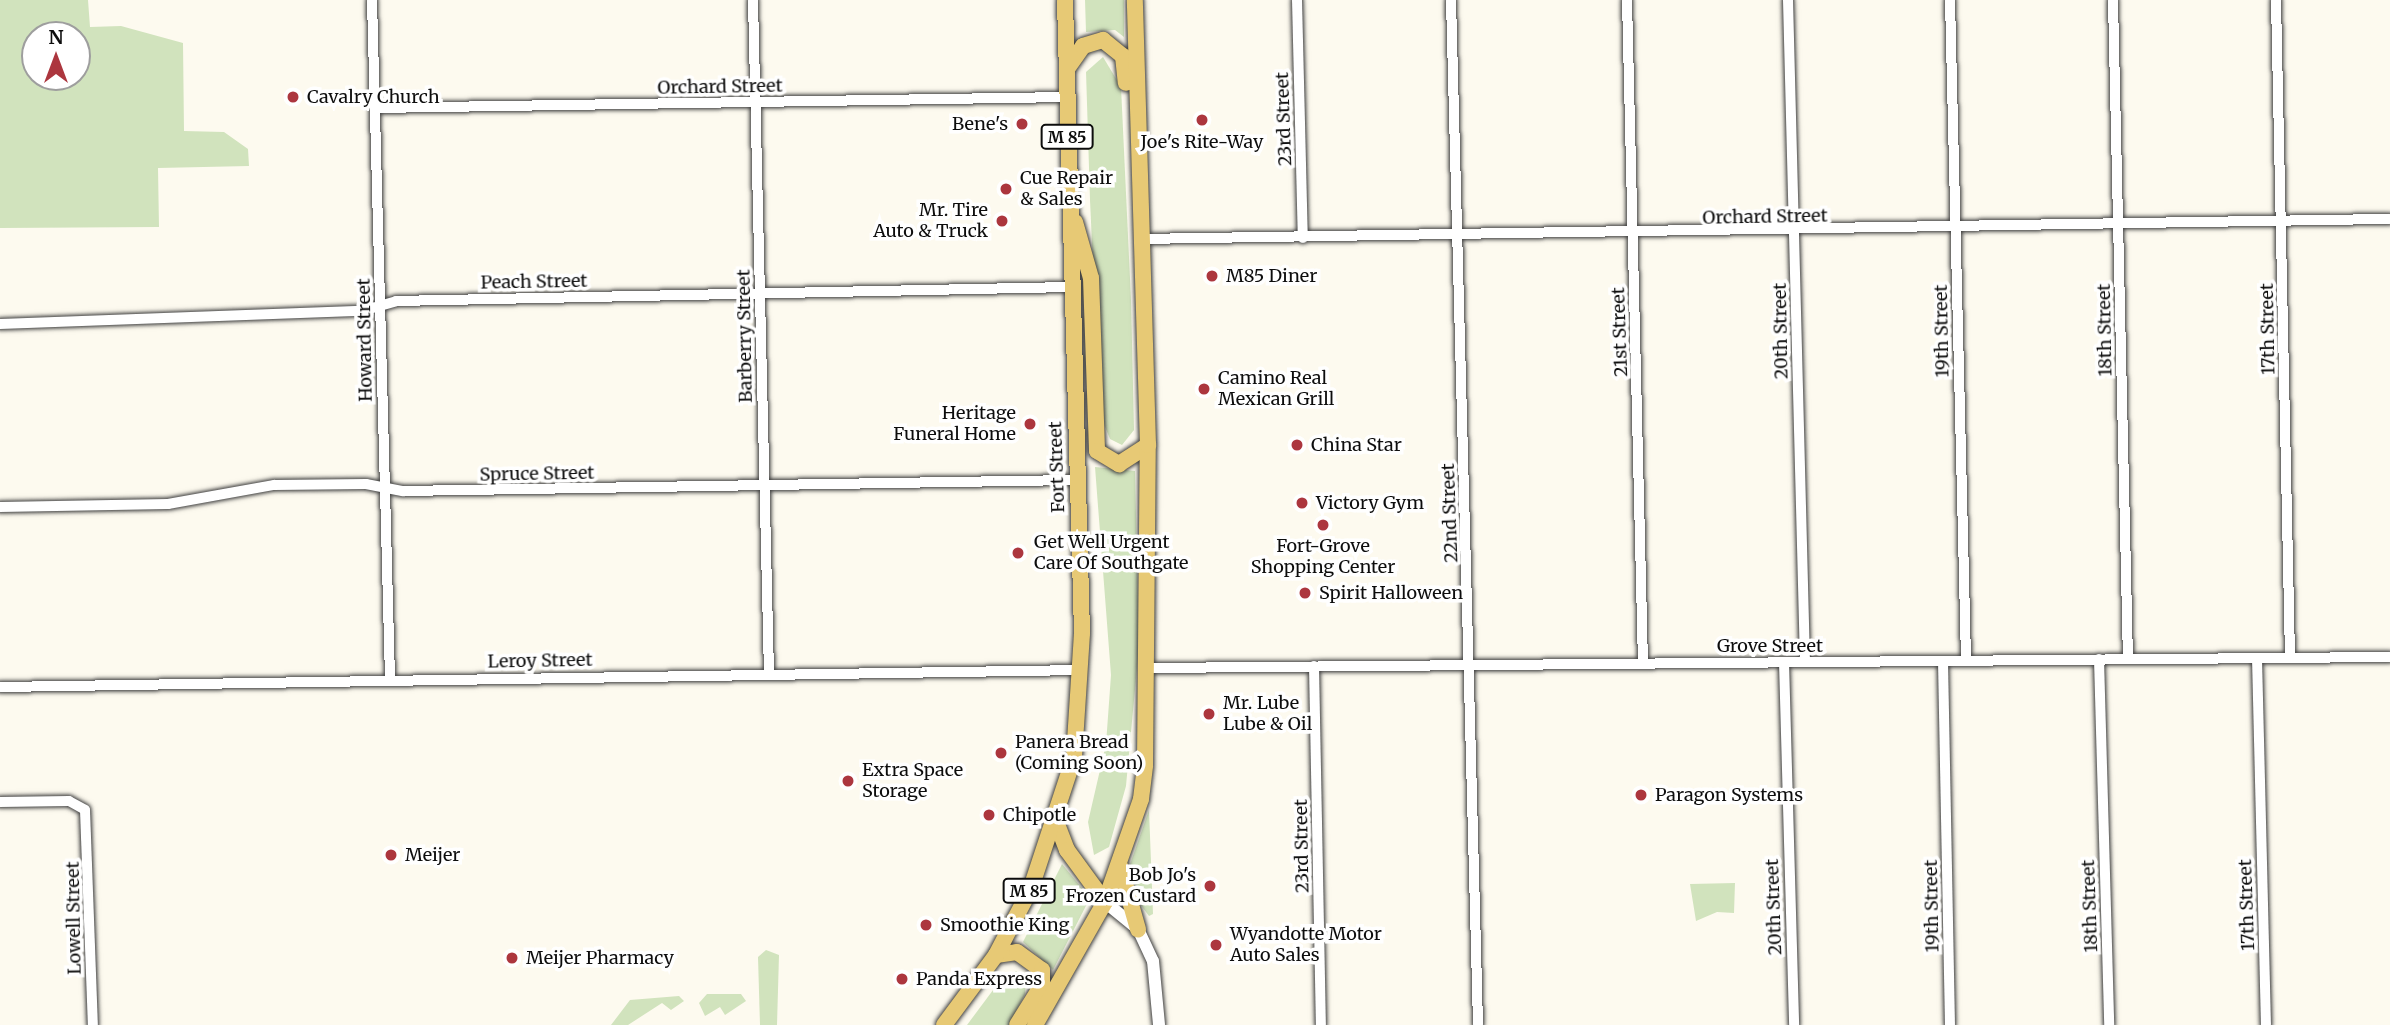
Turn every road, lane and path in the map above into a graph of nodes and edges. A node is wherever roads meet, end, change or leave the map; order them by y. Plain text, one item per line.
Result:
1 (372, 0) edge
2 (753, 0) edge
3 (1065, 0) edge
4 (1135, 0) edge
5 (1297, 0) edge
6 (1451, 0) edge
7 (1627, 0) edge
8 (1788, 0) edge
9 (1950, 0) edge
10 (2113, 0) edge
11 (2276, 0) edge
12 (1066, 72) junction
13 (1066, 96) junction
14 (757, 102) junction
15 (375, 108) junction
16 (1068, 196) junction
17 (2390, 219) edge
18 (2282, 220) junction
19 (2119, 226) junction
20 (1956, 229) junction
21 (1794, 232) junction
22 (1633, 235) junction
23 (1458, 237) junction
24 (1303, 238) junction
25 (1139, 239) junction
26 (1070, 287) junction
27 (760, 294) junction
28 (1144, 297) junction
29 (379, 306) junction
30 (0, 324) edge
31 (1148, 445) junction
32 (1077, 480) junction
33 (764, 486) junction
34 (384, 488) junction
35 (0, 507) edge
36 (2290, 657) junction
37 (2390, 657) edge
38 (2257, 658) junction
39 (2099, 659) junction
40 (2128, 659) junction
41 (1966, 660) junction
42 (1943, 661) junction
43 (1784, 662) junction
44 (1805, 662) junction
45 (1643, 663) junction
46 (1471, 664) junction
47 (1314, 666) junction
48 (1151, 668) junction
49 (1080, 670) junction
50 (769, 672) junction
51 (390, 680) junction
52 (0, 687) edge
53 (0, 802) edge
54 (1057, 824) junction
55 (1120, 860) junction
56 (1105, 902) junction
57 (1138, 929) junction
58 (996, 956) junction
59 (93, 1025) edge
60 (944, 1025) edge
61 (1017, 1025) edge
62 (1035, 1025) edge
63 (1159, 1025) edge
64 (1321, 1025) edge
65 (1478, 1025) edge
66 (1794, 1025) edge
67 (1950, 1025) edge
68 (2109, 1025) edge
69 (2266, 1025) edge

1 - 15 street, Howard Street
2 - 14 street, Barberry Street
3 - 12 main road, Fort Street / M 85
4 - 25 main road
5 - 24 street, 23rd Street
6 - 23 street, 22nd Street
7 - 22 street, 21st Street
8 - 21 street, 20th Street
9 - 20 street, 19th Street
10 - 19 street, 18th Street
11 - 18 street, 17th Street
12 - 13 main road, Fort Street / M 85
12 - 28 main road
13 - 14 street, Orchard Street
13 - 16 main road, Fort Street / M 85
14 - 15 street, Orchard Street
14 - 27 street, Barberry Street
15 - 29 street, Howard Street
16 - 26 main road, Fort Street / M 85
16 - 31 main road
17 - 18 street, Orchard Street
18 - 19 street, Orchard Street
18 - 36 street, 17th Street
19 - 20 street, Orchard Street
19 - 40 street, 18th Street
20 - 21 street, Orchard Street
20 - 41 street, 19th Street
21 - 22 street, Orchard Street
21 - 44 street, 20th Street
22 - 23 street, Orchard Street
22 - 45 street, 21st Street
23 - 24 street, Orchard Street
23 - 46 street, 22nd Street
24 - 25 street, Orchard Street
25 - 28 main road
26 - 27 street, Peach Street
26 - 32 main road, Fort Street / M 85
27 - 29 street, Peach Street
27 - 33 street, Barberry Street
28 - 31 main road
29 - 30 street, Peach Street
29 - 34 street, Howard Street
31 - 48 main road
32 - 33 street, Spruce Street
32 - 49 main road, Fort Street / M 85
33 - 34 street, Spruce Street
33 - 50 street, Barberry Street
34 - 35 street, Spruce Street
34 - 51 street, Howard Street
36 - 37 street, Grove Street
36 - 38 street, Grove Street
38 - 40 street, Grove Street
38 - 69 street, 17th Street
39 - 40 street, Grove Street
39 - 41 street, Grove Street
39 - 68 street, 18th Street
41 - 42 street, Grove Street
42 - 44 street, Grove Street
42 - 67 street, 19th Street
43 - 44 street, Grove Street
43 - 45 street, Grove Street
43 - 66 street, 20th Street
45 - 46 street, Grove Street
46 - 47 street, Grove Street
46 - 65 street, 22nd Street
47 - 48 street, Grove Street
47 - 64 street, 23rd Street
48 - 55 main road
49 - 50 street, Leroy Street
49 - 54 main road, Fort Street / M 85
50 - 51 street, Leroy Street
51 - 52 street, Leroy Street
53 - 59 street, Lowell Street
54 - 56 main road
54 - 58 main road, Fort Street / M 85
55 - 56 main road
55 - 57 main road
56 - 57 street
56 - 62 main road
57 - 63 street
58 - 60 main road, Fort Street / M 85
58 - 61 main road

